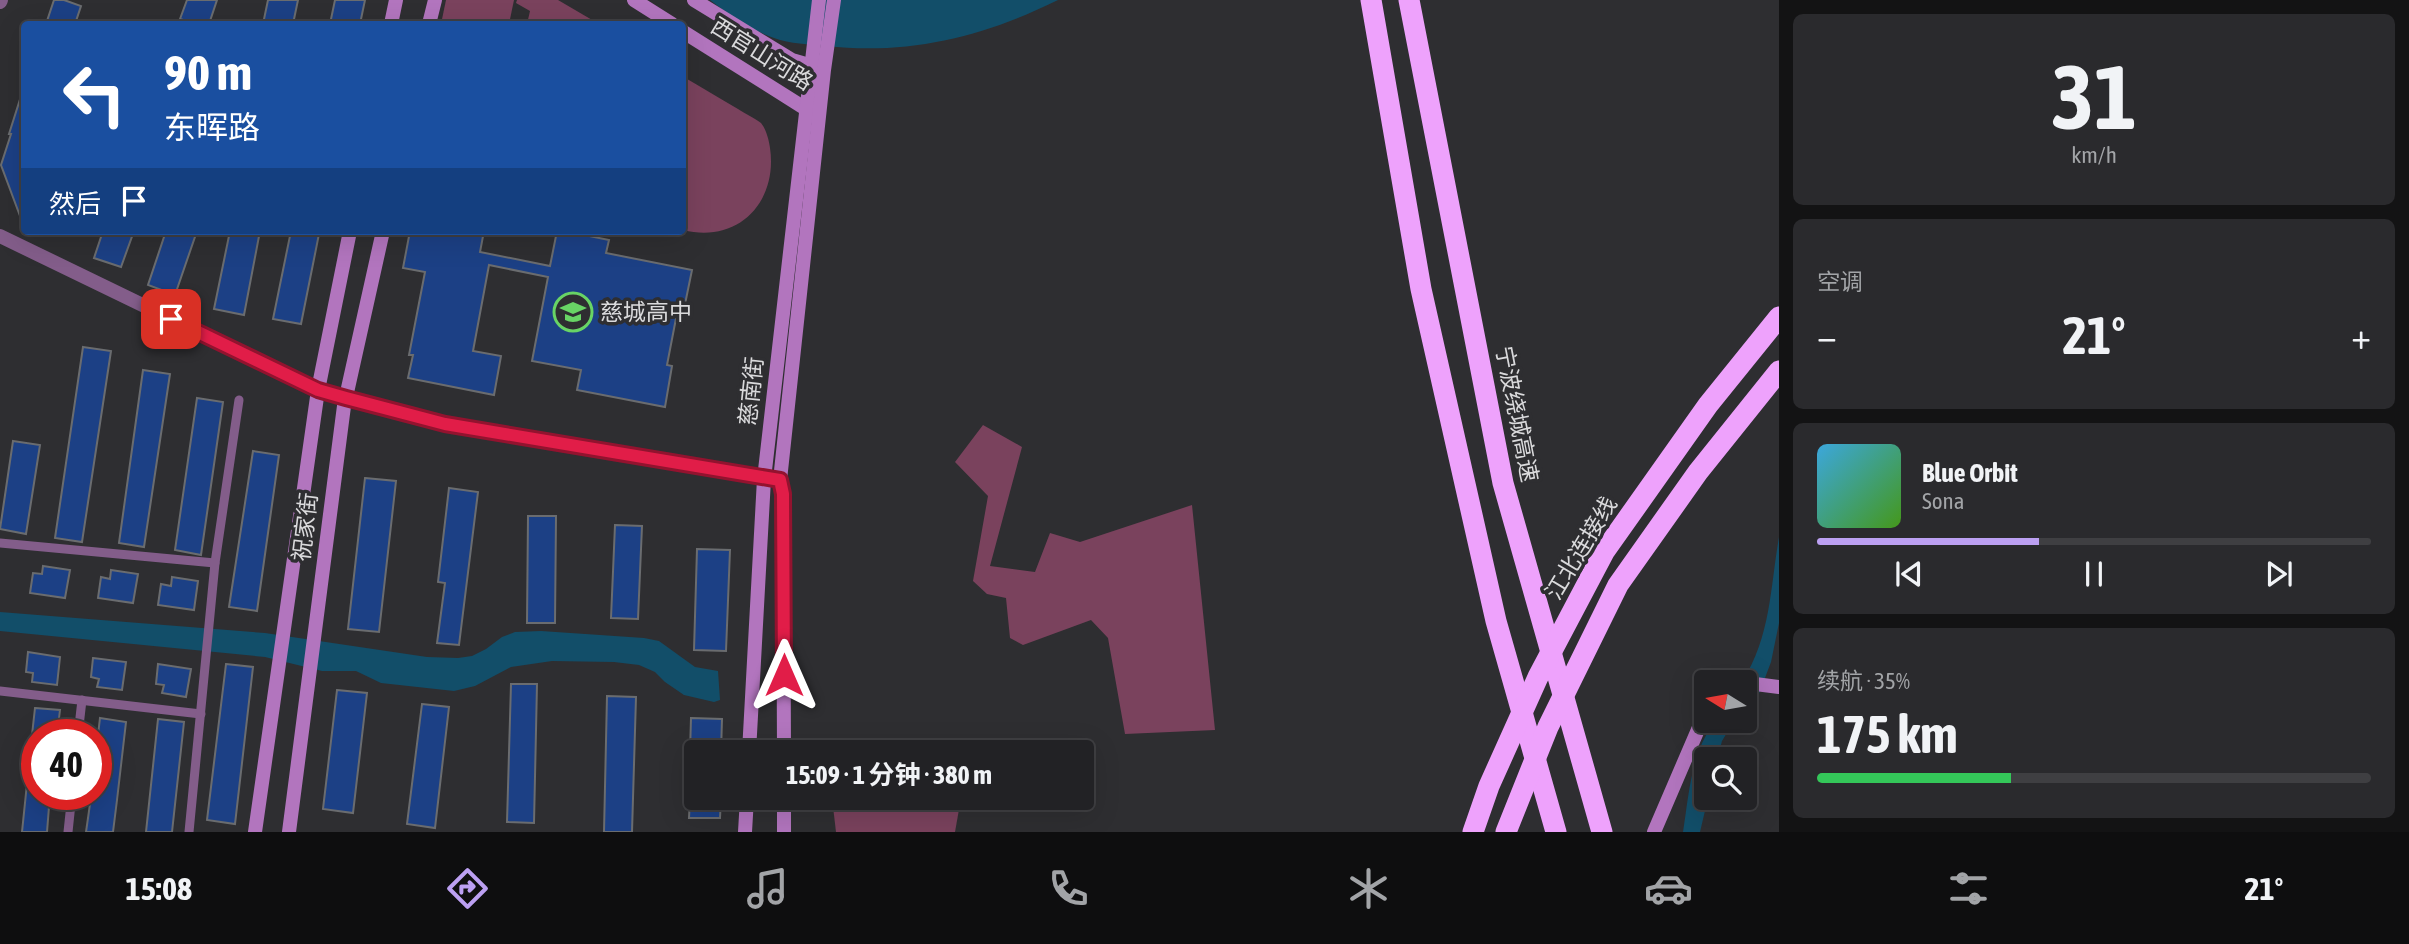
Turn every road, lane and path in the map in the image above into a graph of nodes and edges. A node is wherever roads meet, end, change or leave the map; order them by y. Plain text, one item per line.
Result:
1 (396, 0) edge
2 (435, 0) edge
3 (634, 0) edge
4 (694, 0) edge
5 (819, 0) edge
6 (834, 0) edge
7 (1370, 0) edge
8 (1409, 0) edge
9 (392, 21) edge
10 (430, 21) edge
11 (667, 21) edge
12 (686, 33) edge
13 (822, 38) junction
14 (817, 68) junction
15 (813, 110) junction
16 (349, 235) edge
17 (382, 235) edge
18 (0, 236) edge
19 (1779, 317) edge
20 (1779, 371) edge
21 (318, 390) junction
22 (346, 398) junction
23 (239, 400) dead end
24 (764, 479) junction
25 (780, 480) junction
26 (0, 543) edge
27 (215, 564) junction
28 (1757, 684) edge
29 (1779, 687) edge
30 (0, 691) edge
31 (82, 701) junction
32 (201, 713) junction
33 (80, 719) edge
34 (1697, 733) edge
35 (750, 740) edge
36 (784, 740) edge
37 (70, 810) edge
38 (746, 810) edge
39 (784, 810) edge
40 (68, 832) edge
41 (189, 832) edge
42 (256, 832) edge
43 (289, 832) edge
44 (745, 832) edge
45 (784, 832) edge
46 (1472, 832) edge
47 (1506, 832) edge
48 (1556, 832) edge
49 (1602, 832) edge
50 (1654, 832) edge

1 - 9 street
2 - 10 street
3 - 11 street
4 - 14 street, 西官山河路
5 - 13 street
6 - 13 street
7 - 48 highway
8 - 49 highway, 宁波绕城高速
12 - 15 street, 西官山河路
13 - 14 street, 慈南街
14 - 15 street, 慈南街
15 - 24 street, 慈南街
15 - 25 street, 慈南街
16 - 21 street, 祝家街
17 - 22 street, 祝家街
18 - 21 street
19 - 46 highway, 江北连接线, bridge
20 - 47 highway, bridge
21 - 22 street
21 - 42 street, 祝家街
22 - 24 street
22 - 43 street, 祝家街
23 - 27 lane
24 - 25 street
24 - 35 street, 慈南街
25 - 36 street, 慈南街
26 - 27 lane
27 - 32 lane
28 - 29 street
30 - 31 lane
31 - 32 lane
31 - 33 lane
32 - 41 lane
34 - 50 street
37 - 40 lane
38 - 44 street
39 - 45 street

